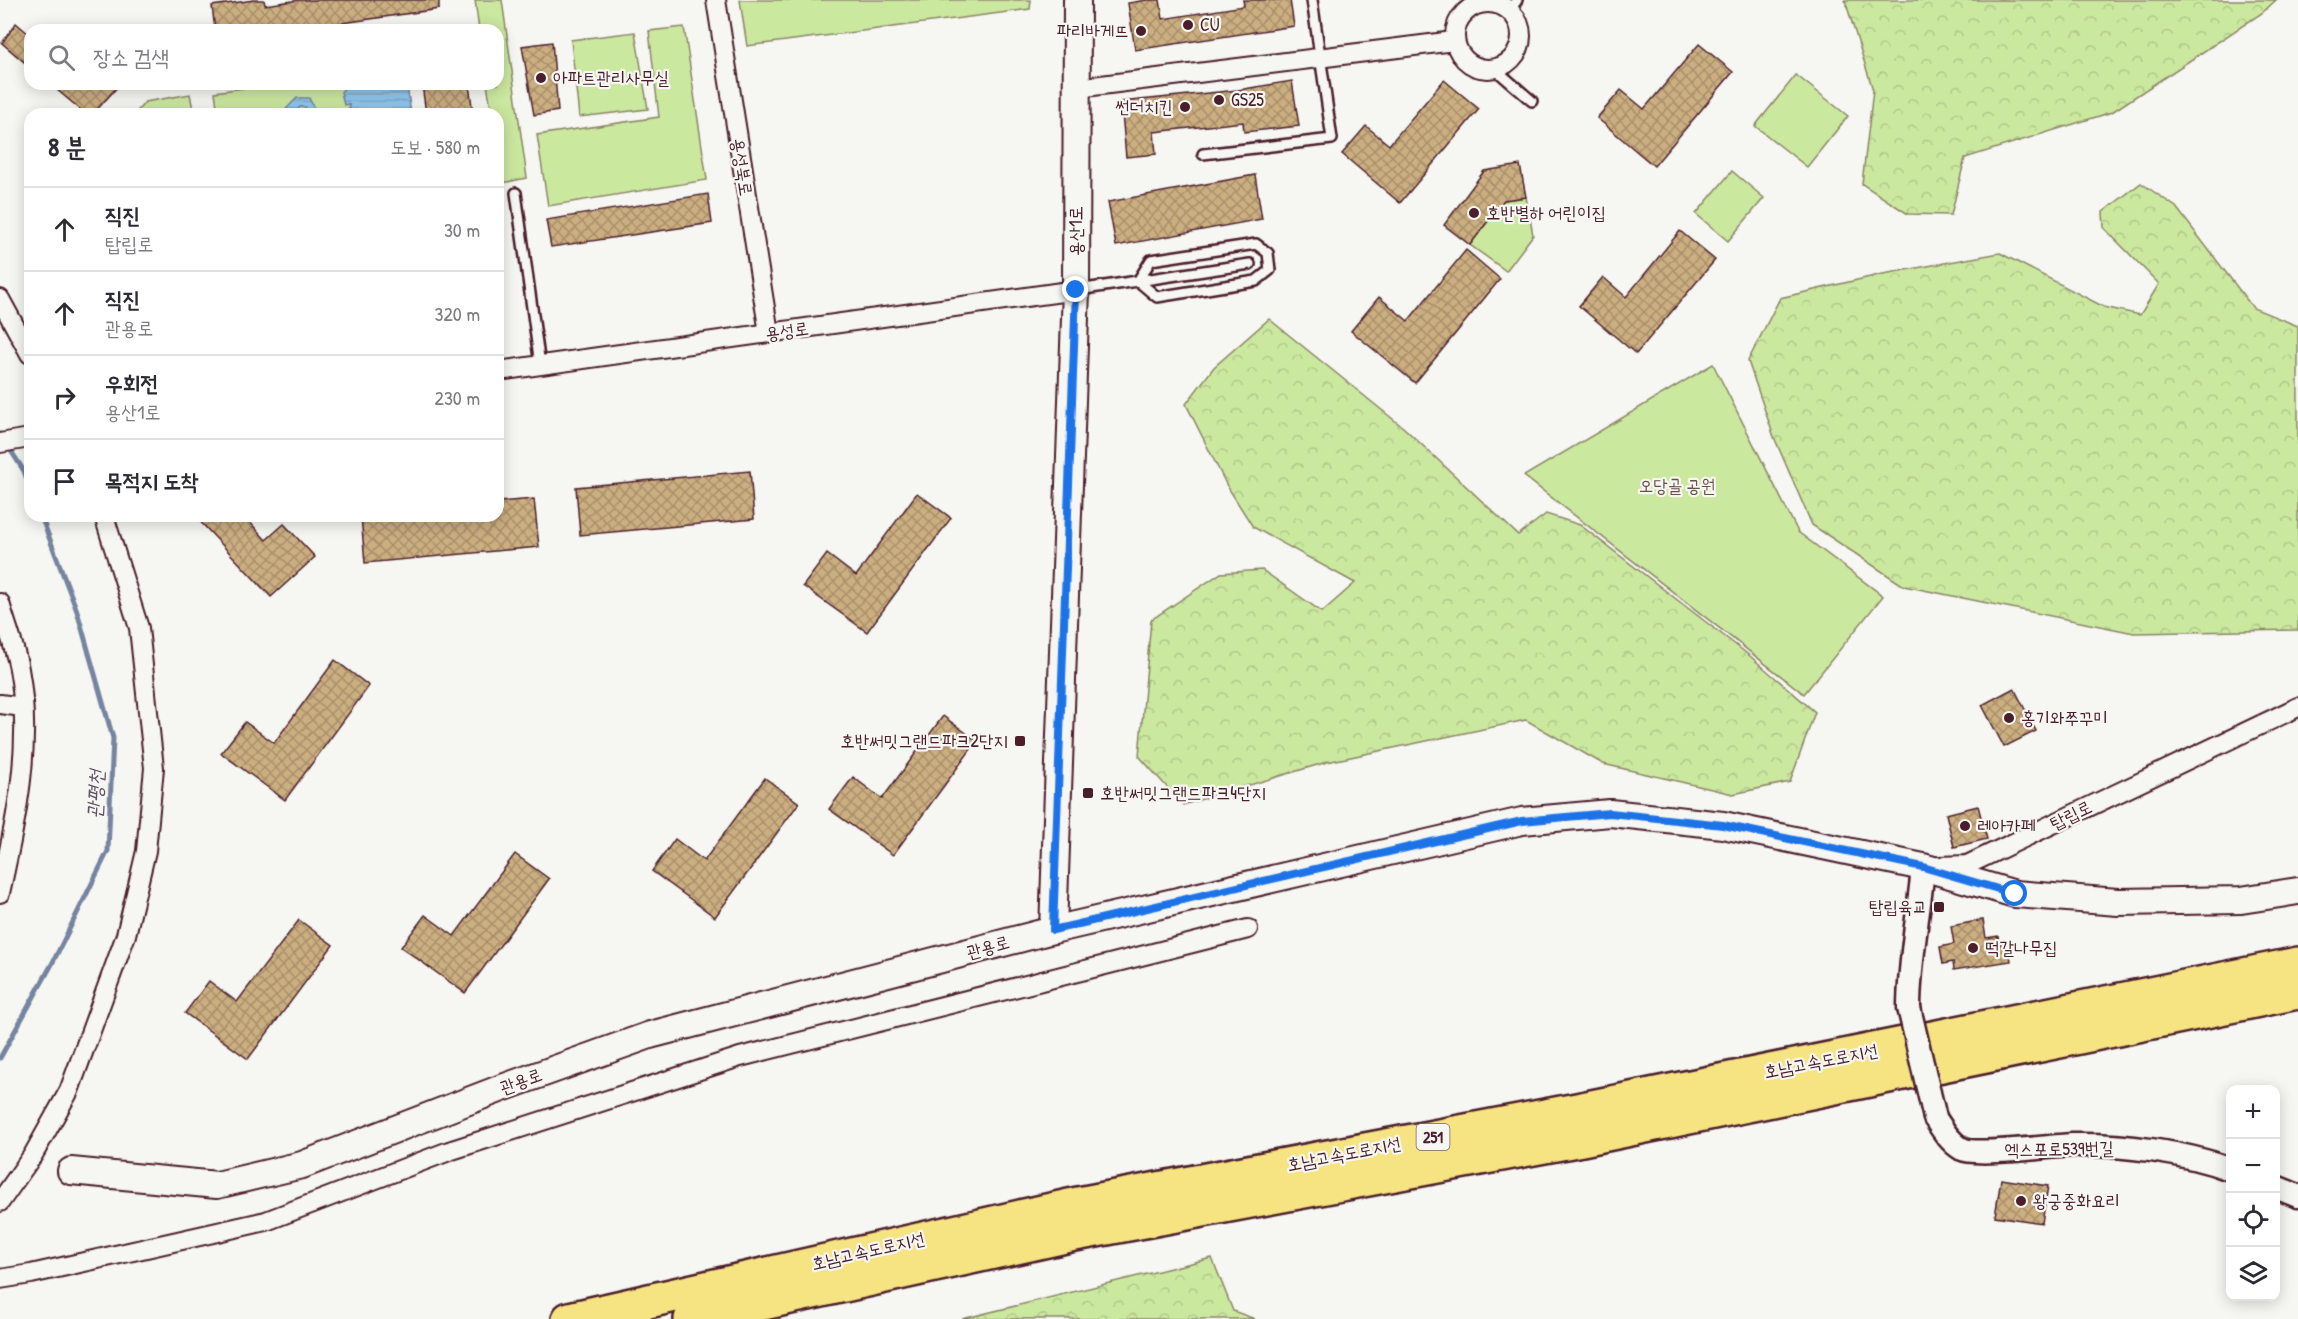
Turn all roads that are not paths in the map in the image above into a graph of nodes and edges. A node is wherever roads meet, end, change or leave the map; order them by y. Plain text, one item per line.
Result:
1 (716, 0) edge
2 (1077, 0) edge
3 (1312, 0) edge
4 (1513, 6) edge
5 (1454, 41) junction
6 (1321, 57) junction
7 (1495, 69) junction
8 (1077, 88) junction
9 (1532, 101) dead end
10 (1203, 154) dead end
11 (516, 193) dead end
12 (1250, 264) dead end
13 (1138, 281) junction
14 (1076, 290) junction
15 (0, 299) edge
16 (768, 333) junction
17 (24, 343) edge
18 (540, 365) junction
19 (504, 370) edge
20 (24, 439) edge
21 (0, 443) edge
22 (106, 522) edge
23 (0, 603) edge
24 (0, 704) edge
25 (23, 707) junction
26 (2298, 707) edge
27 (1923, 867) junction
28 (2298, 891) edge
29 (0, 893) edge
30 (1248, 929) dead end
31 (1053, 930) junction
32 (2298, 964) edge
33 (2298, 992) edge
34 (2226, 1167) edge
35 (71, 1171) dead end
36 (2280, 1189) edge
37 (2298, 1196) edge
38 (0, 1202) edge
39 (0, 1279) edge
40 (569, 1319) edge
41 (691, 1319) edge

1 - 16 street, 용성북로
2 - 8 main road, 용산1로
3 - 6 lane
4 - 5 street
4 - 7 street
5 - 6 street
5 - 7 street
6 - 8 street
6 - 10 lane
7 - 9 lane
8 - 14 main road, 용산1로
11 - 18 lane
12 - 13 lane
13 - 13 lane
13 - 14 lane
14 - 16 street, 용성로
14 - 31 main road, 용산1로
15 - 17 street
16 - 18 street, 용성로
18 - 19 street, 용성로
20 - 21 street
22 - 38 street
23 - 25 street
24 - 25 street
25 - 29 street
26 - 27 street, 탑립로
27 - 28 main road
27 - 31 main road, 관용로
27 - 34 street, 엑스포로539번길, bridge
30 - 39 street
31 - 35 main road, 관용로
32 - 40 highway, 호남고속도로지선 / 251
33 - 41 highway, 호남고속도로지선 / 251
36 - 37 street

